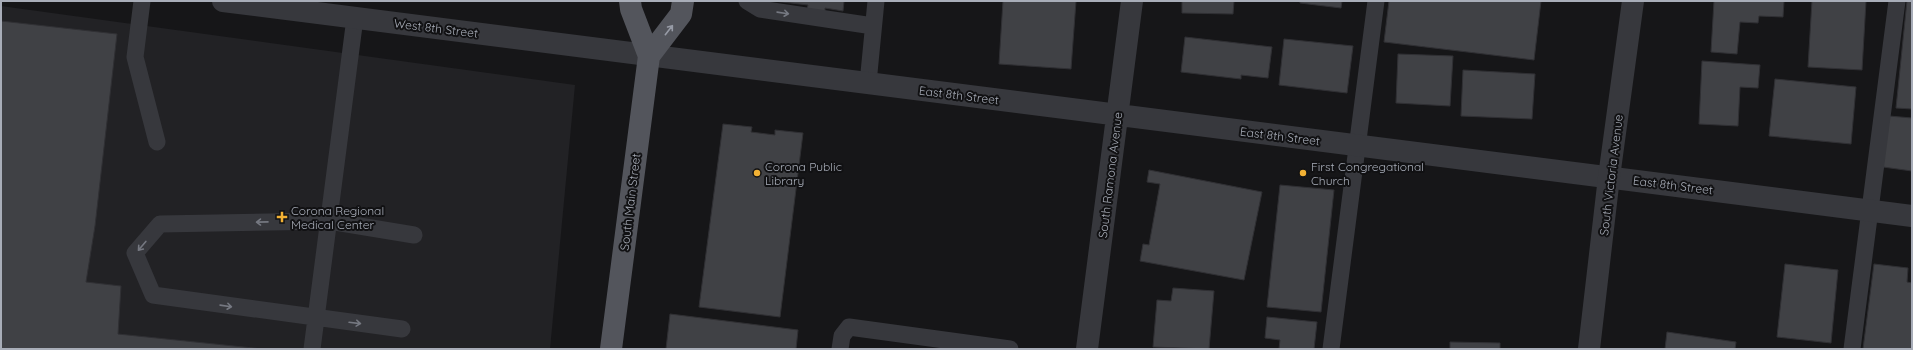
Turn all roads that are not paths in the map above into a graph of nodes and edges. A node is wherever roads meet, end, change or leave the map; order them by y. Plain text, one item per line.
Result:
1 (142, 1) edge
2 (223, 1) edge
3 (630, 1) edge
4 (683, 1) edge
5 (747, 1) edge
6 (876, 1) edge
7 (1132, 1) edge
8 (1376, 1) edge
9 (1633, 1) edge
10 (1897, 1) edge
11 (309, 7) edge
12 (355, 18) junction
13 (873, 26) junction
14 (649, 56) junction
15 (868, 83) junction
16 (1117, 115) junction
17 (157, 142) dead end
18 (1358, 145) junction
19 (1609, 177) junction
20 (1871, 210) junction
21 (1912, 216) edge
22 (329, 221) junction
23 (414, 235) dead end
24 (316, 318) junction
25 (402, 329) dead end
26 (312, 349) edge
27 (611, 349) edge
28 (840, 349) edge
29 (1010, 349) edge
30 (1087, 349) edge
31 (1331, 349) edge
32 (1589, 349) edge
33 (1852, 349) edge

1 - 17 lane
2 - 11 street, West 8th Street
3 - 14 main road, South Main Street
14 -> 4 main road, South Main Street
5 -> 13 lane
6 - 13 lane
7 - 16 street, South Ramona Avenue
8 - 18 lane
9 - 19 street, South Victoria Avenue
10 - 20 lane
11 - 12 street, West 8th Street
12 - 14 street, West 8th Street
12 - 22 lane
13 - 15 lane
14 - 15 street, East 8th Street
14 - 27 main road, South Main Street
15 - 16 street, East 8th Street
16 - 18 street, East 8th Street
16 - 30 street, South Ramona Avenue
18 - 19 street, East 8th Street
18 - 31 lane
19 - 20 street, East 8th Street
19 - 32 street, South Victoria Avenue
20 - 21 street, East 8th Street
20 - 33 lane
22 - 23 lane
22 - 24 lane
22 -> 24 lane
24 -> 25 lane
24 - 26 lane
28 - 29 lane

